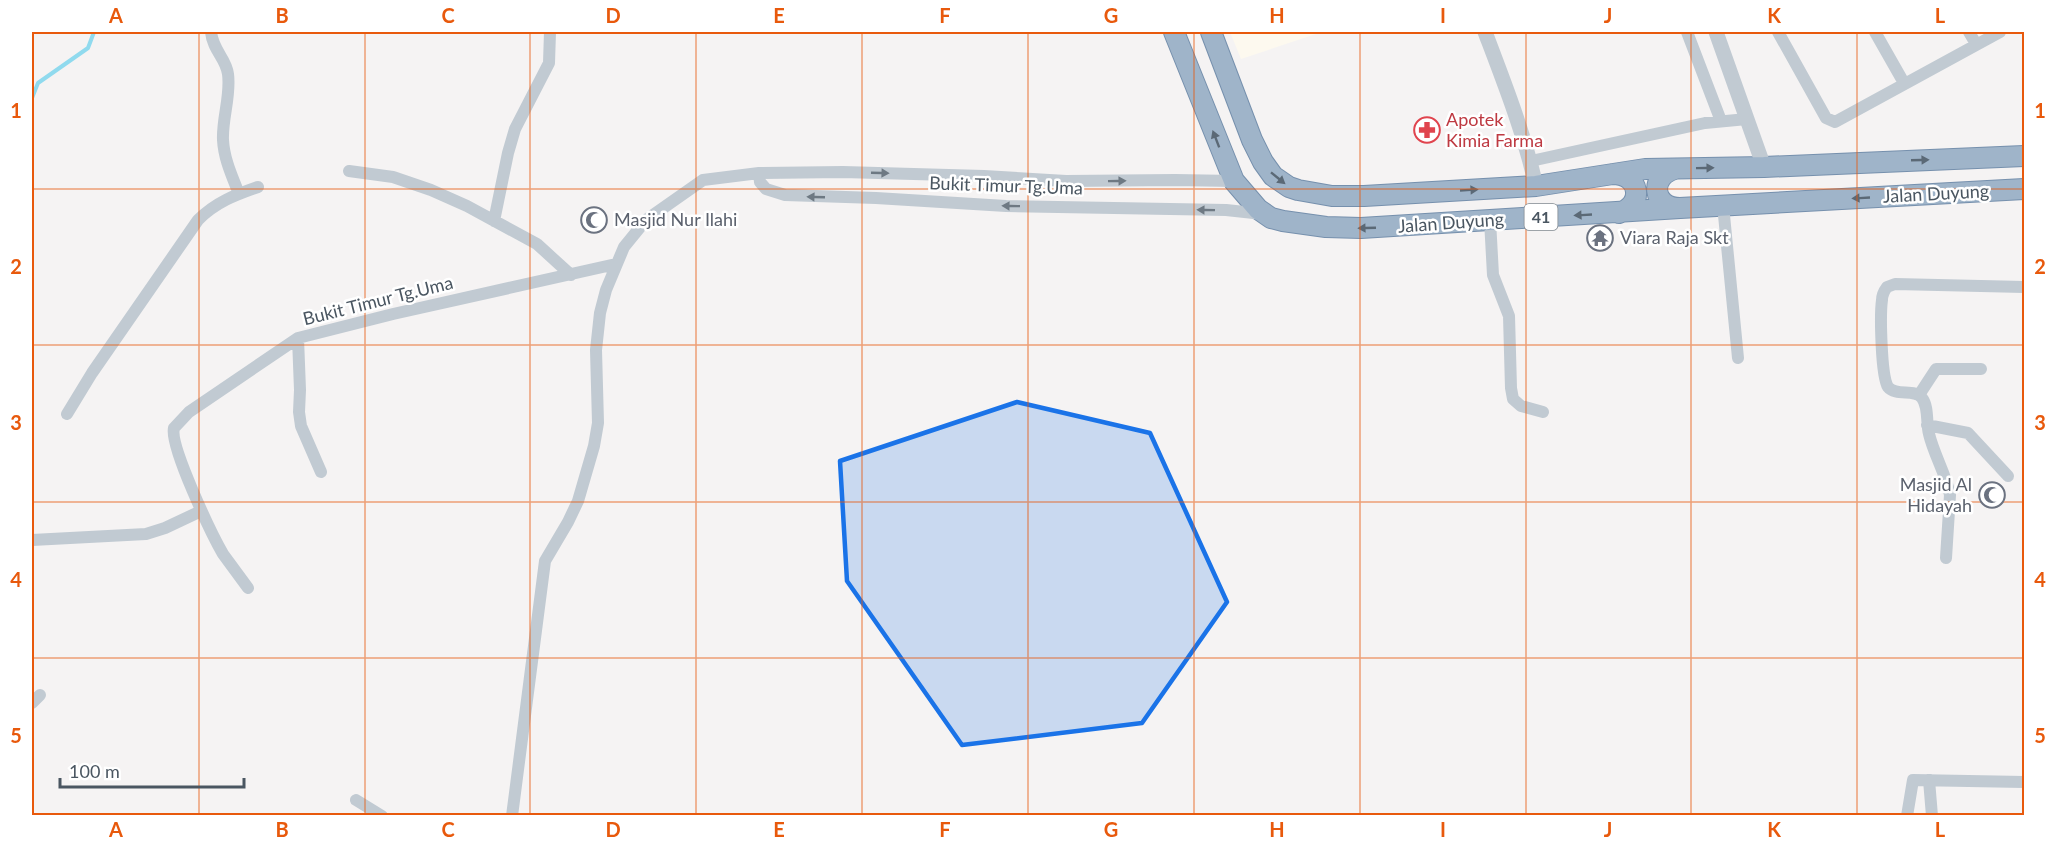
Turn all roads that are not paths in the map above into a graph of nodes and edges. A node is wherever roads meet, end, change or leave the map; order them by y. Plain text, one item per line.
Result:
1 (211, 32) edge
2 (550, 32) edge
3 (1174, 32) edge
4 (1210, 32) edge
5 (1485, 32) edge
6 (1688, 32) edge
7 (1716, 32) edge
8 (1778, 32) edge
9 (1875, 32) edge
10 (1969, 32) edge
11 (2000, 32) edge
12 (1976, 44) junction
13 (1904, 83) junction
14 (1747, 119) junction
15 (1721, 121) junction
16 (2025, 156) edge
17 (1531, 161) junction
18 (1764, 167) junction
19 (1675, 169) junction
20 (349, 171) dead end
21 (759, 173) junction
22 (1613, 174) junction
23 (1234, 181) junction
24 (1536, 186) junction
25 (258, 187) dead end
26 (2025, 189) edge
27 (239, 194) junction
28 (1723, 205) junction
29 (1680, 208) junction
30 (1619, 213) junction
31 (1264, 215) junction
32 (1490, 220) junction
33 (494, 221) junction
34 (616, 264) junction
35 (570, 275) junction
36 (2025, 287) edge
37 (298, 338) junction
38 (1737, 358) dead end
39 (1982, 369) dead end
40 (1919, 395) junction
41 (1543, 412) dead end
42 (67, 414) dead end
43 (1927, 425) junction
44 (321, 472) dead end
45 (2008, 476) dead end
46 (201, 511) junction
47 (32, 540) edge
48 (1946, 558) dead end
49 (248, 588) dead end
50 (1929, 780) junction
51 (2025, 782) edge
52 (356, 800) dead end
53 (382, 816) edge
54 (512, 816) edge
55 (1907, 816) edge
56 (1932, 816) edge

1 - 27 street
2 - 33 street
23 -> 3 highway
4 -> 24 highway, Jalan Duyung / 41
5 - 17 street
6 - 15 street
7 - 14 street
8 - 13 street
9 - 13 street
10 - 12 street
11 - 12 street
12 - 13 street
14 - 15 street
14 - 18 street
15 - 17 street
18 -> 16 highway, Jalan Duyung / 41
17 - 24 street
19 -> 18 highway, Jalan Duyung / 41
19 - 22 highway, Jalan Duyung / 41
19 - 29 highway
20 - 33 street
21 -> 23 street, Bukit Timur Tg.Uma
31 -> 21 street, Bukit Timur Tg.Uma
21 - 34 street, Bukit Timur Tg.Uma
22 - 24 highway, Jalan Duyung / 41
22 - 30 highway
23 - 31 highway
25 - 27 street
26 -> 28 highway, Jalan Duyung / 41
27 - 42 street
28 - 29 highway, Jalan Duyung / 41
28 - 38 street
29 - 30 highway, Jalan Duyung / 41
30 -> 32 highway, Jalan Duyung / 41
32 -> 31 highway, Jalan Duyung / 41
32 - 41 street
33 - 35 street
34 - 35 street, Bukit Timur Tg.Uma
34 - 54 street
35 - 37 street, Bukit Timur Tg.Uma
36 - 40 street
37 - 44 street
37 - 46 street, Bukit Timur Tg.Uma
39 - 40 street
40 - 43 street
43 - 45 street
43 - 48 street
46 - 47 street
46 - 49 street, Bukit Timur Tg.Uma
50 - 51 street
50 - 55 street
50 - 56 street
52 - 53 street

